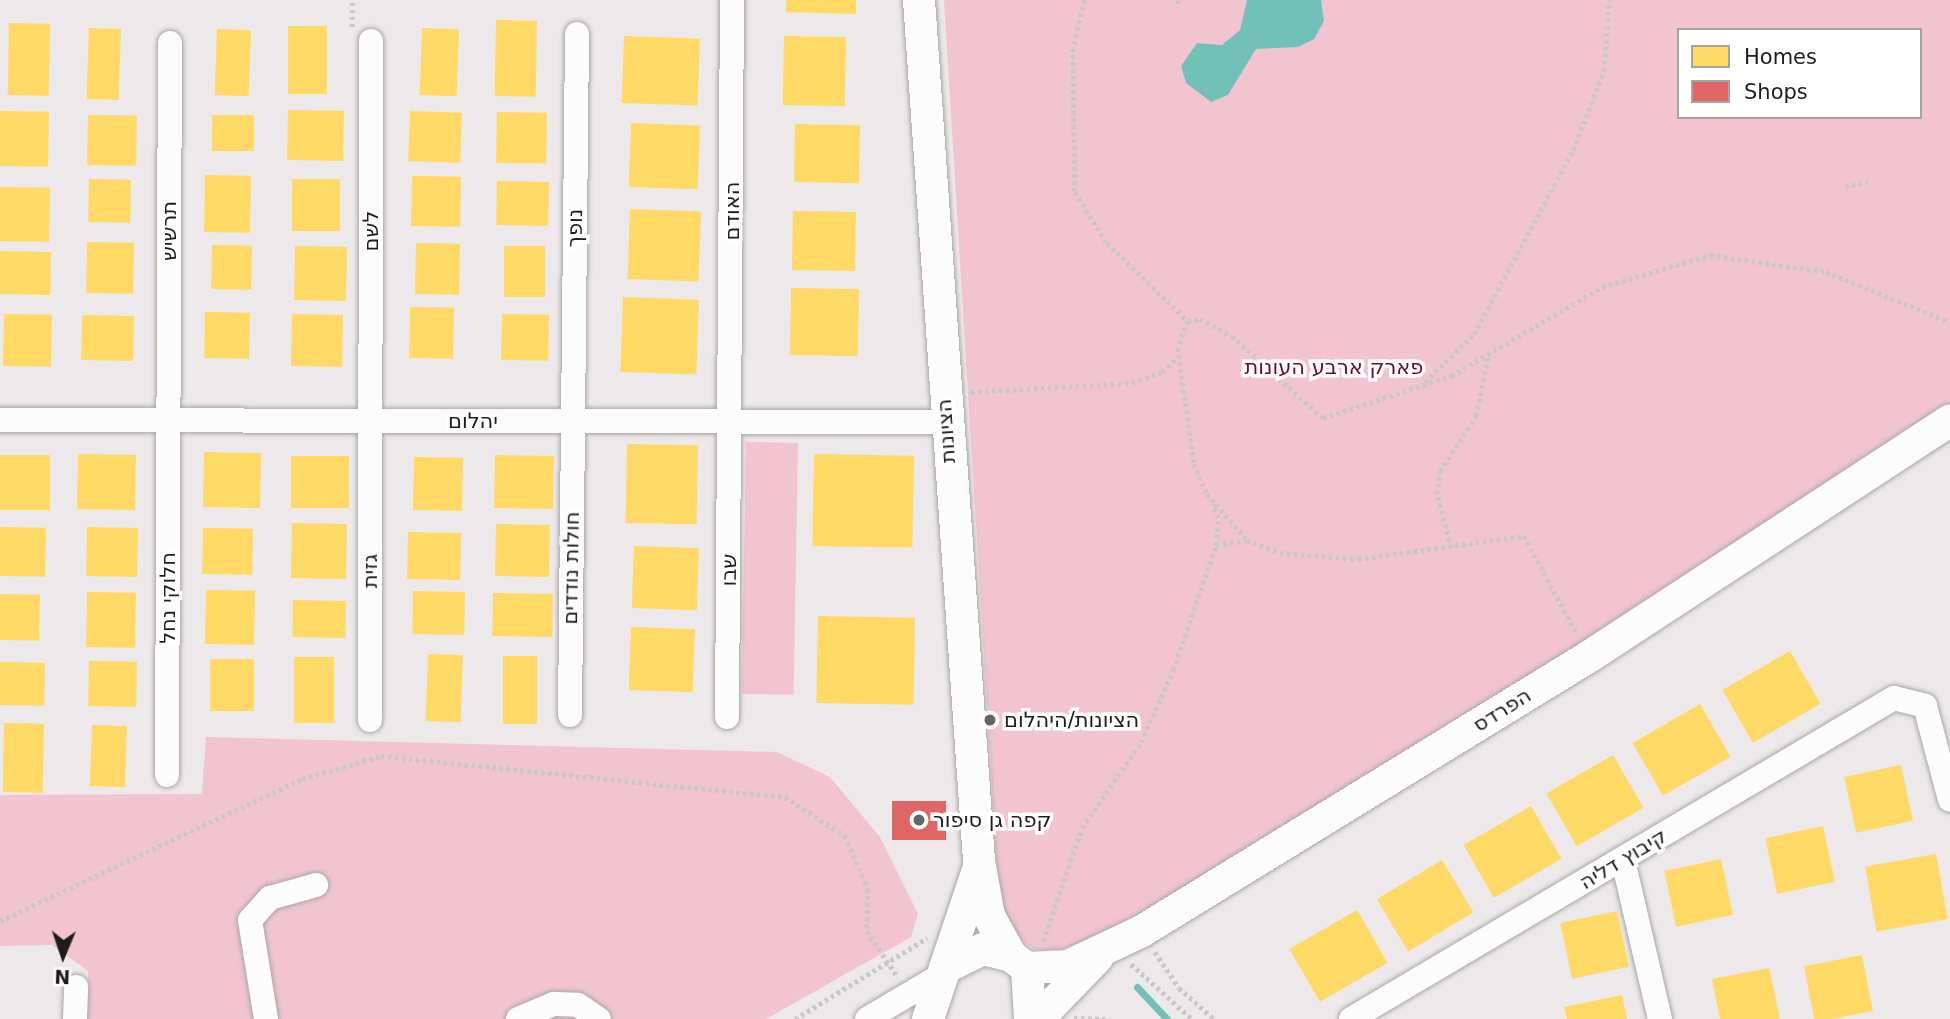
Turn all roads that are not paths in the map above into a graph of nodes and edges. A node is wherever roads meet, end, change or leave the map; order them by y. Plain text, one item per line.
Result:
1 (732, 0) edge
2 (919, 0) edge
3 (577, 34) dead end
4 (371, 41) dead end
5 (170, 43) dead end
6 (944, 408) junction
7 (0, 420) edge
8 (168, 420) junction
9 (1950, 420) edge
10 (370, 421) junction
11 (573, 422) junction
12 (732, 422) junction
13 (1950, 446) edge
14 (1896, 455) junction
15 (570, 715) dead end
16 (727, 717) dead end
17 (370, 720) dead end
18 (167, 775) dead end
19 (1950, 800) edge
20 (1623, 860) junction
21 (979, 861) junction
22 (316, 885) dead end
23 (1121, 944) junction
24 (1023, 964) junction
25 (941, 972) junction
26 (76, 987) dead end
27 (75, 1019) edge
28 (265, 1019) edge
29 (518, 1019) edge
30 (598, 1019) edge
31 (867, 1019) edge
32 (928, 1019) edge
33 (1030, 1019) edge
34 (1038, 1019) edge
35 (1351, 1019) edge
36 (1660, 1019) edge

1 - 12 street, האודם
2 - 6 street, הציונות
3 - 11 street, נופך
4 - 10 street, לשם
5 - 8 street, תרשיש
6 - 12 street, יהלום
6 - 21 street, הציונות
7 - 8 street, יהלום
8 - 10 street, יהלום
8 - 18 street, חלוקי נחל
9 - 14 street, הפרדס
10 - 11 street, יהלום
10 - 17 street, גזית
11 - 12 street, יהלום
11 - 15 street, חולות נודדים
12 - 16 street, שבו
13 - 14 street, הפרדס
14 - 23 street, הפרדס
19 - 20 street, קיבוץ דליה
20 - 35 street, קיבוץ דליה
20 - 36 street
21 - 24 street, הציונות
21 - 25 street, הציונות
22 - 28 street
23 - 24 street, הפרדס
23 - 34 street, הפרדס
24 - 25 street, הפרדס
24 - 33 street
25 - 31 street
25 - 32 street, הציונות
26 - 27 street
29 - 30 street

